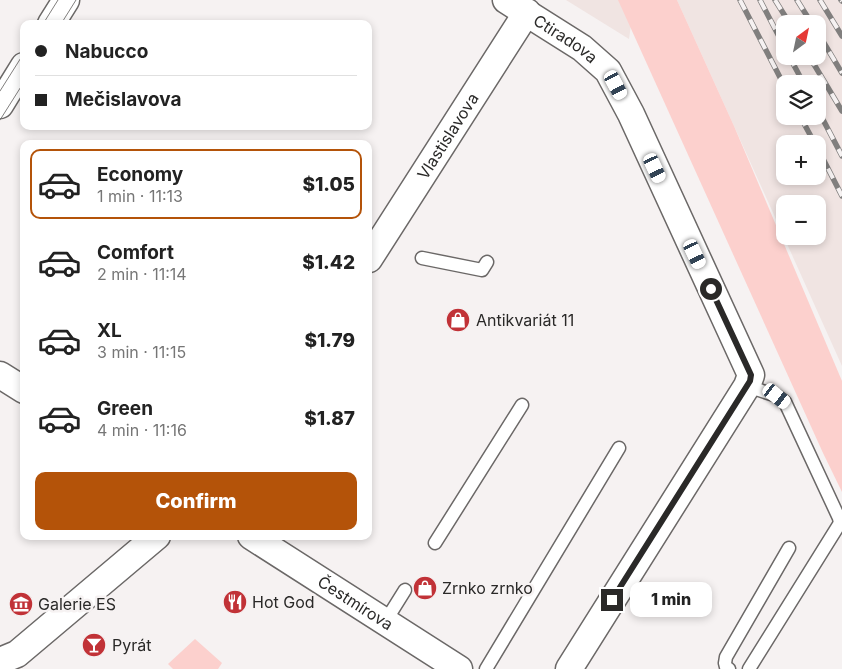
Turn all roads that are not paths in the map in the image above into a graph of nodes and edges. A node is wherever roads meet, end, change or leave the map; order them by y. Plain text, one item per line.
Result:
1 (66, 0) edge
2 (516, 6) edge
3 (54, 20) edge
4 (20, 72) edge
5 (0, 105) edge
6 (372, 254) edge
7 (422, 258) dead end
8 (487, 262) dead end
9 (0, 375) edge
10 (747, 386) junction
11 (20, 388) edge
12 (522, 405) dead end
13 (619, 448) dead end
14 (152, 540) edge
15 (257, 540) edge
16 (435, 542) dead end
17 (789, 548) dead end
18 (405, 590) dead end
19 (385, 622) junction
20 (0, 660) edge
21 (459, 669) edge
22 (486, 669) edge
23 (569, 669) edge
24 (729, 669) edge
25 (749, 669) edge

1 - 3 street
2 - 6 street, Vlastislavova
2 - 10 street, Ctiradova
4 - 5 street
7 - 8 lane
9 - 11 street
10 - 23 street
10 - 25 lane
12 - 16 lane
13 - 22 lane
14 - 20 street
15 - 19 street, Čestmírova
17 - 24 lane
18 - 19 lane
19 - 21 street, Čestmírova

